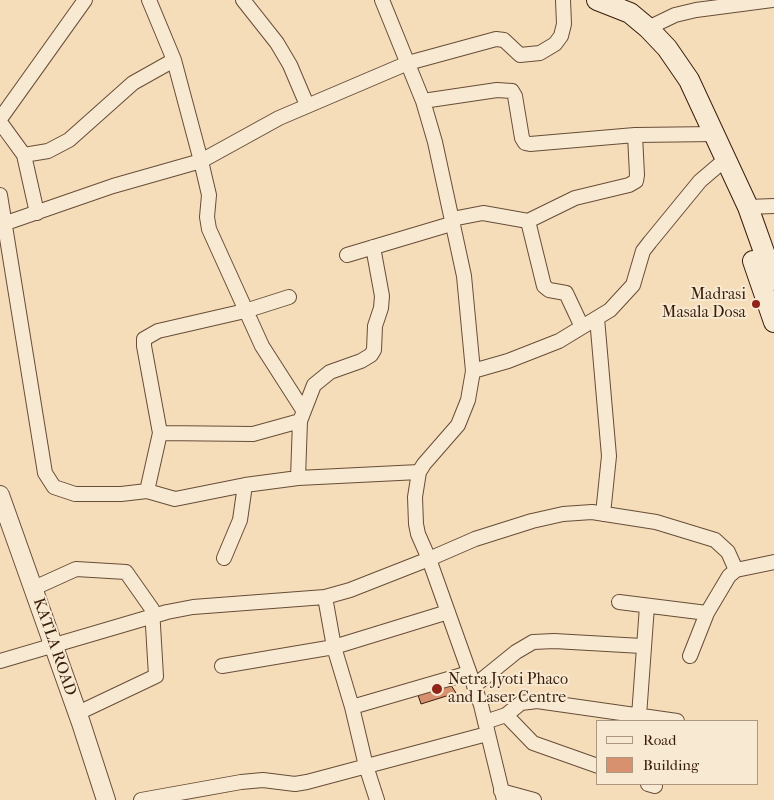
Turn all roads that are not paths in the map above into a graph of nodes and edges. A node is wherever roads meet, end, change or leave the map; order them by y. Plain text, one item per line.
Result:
1 (84, 0) edge
2 (149, 0) edge
3 (243, 0) edge
4 (382, 0) edge
5 (563, 0) edge
6 (597, 0) edge
7 (772, 0) edge
8 (631, 7) edge
9 (648, 28) junction
10 (174, 60) junction
11 (408, 63) junction
12 (423, 101) junction
13 (307, 105) junction
14 (0, 121) edge
15 (716, 134) junction
16 (635, 135) junction
17 (24, 155) junction
18 (727, 158) junction
19 (201, 161) junction
20 (735, 182) junction
21 (0, 195) edge
22 (774, 206) edge
23 (748, 207) junction
24 (37, 214) junction
25 (528, 221) junction
26 (6, 222) junction
27 (452, 222) junction
28 (373, 247) junction
29 (347, 255) dead end
30 (774, 280) edge
31 (289, 297) dead end
32 (245, 311) junction
33 (597, 318) junction
34 (774, 322) edge
35 (582, 327) junction
36 (474, 371) junction
37 (302, 415) junction
38 (160, 433) junction
39 (419, 472) junction
40 (298, 478) junction
41 (245, 485) junction
42 (147, 491) junction
43 (0, 495) edge
44 (604, 514) junction
45 (224, 558) dead end
46 (429, 559) junction
47 (774, 562) edge
48 (736, 570) junction
49 (34, 588) junction
50 (325, 597) junction
51 (620, 602) dead end
52 (646, 606) junction
53 (448, 612) junction
54 (707, 613) junction
55 (152, 615) junction
56 (54, 645) junction
57 (642, 646) junction
58 (334, 647) junction
59 (690, 656) dead end
60 (0, 661) edge
61 (222, 666) dead end
62 (471, 679) junction
63 (352, 707) junction
64 (78, 713) junction
65 (506, 714) junction
66 (639, 716) junction
67 (669, 720) edge
68 (486, 728) junction
69 (596, 765) edge
70 (366, 766) junction
71 (502, 796) edge
72 (106, 800) edge
73 (140, 800) edge
74 (377, 800) edge
75 (534, 800) edge

1 - 14 street
2 - 10 street
3 - 13 street
4 - 11 street
5 - 11 street
6 - 8 main road
7 - 9 street
8 - 9 main road
9 - 15 main road
10 - 17 street
10 - 19 street
11 - 12 street
11 - 13 street
12 - 16 street
12 - 27 street
13 - 19 street
14 - 17 street
15 - 16 street
15 - 18 main road
16 - 25 street
17 - 24 street
18 - 20 main road
18 - 33 street
19 - 24 street
19 - 32 street
20 - 23 main road
20 - 34 main road
21 - 26 street
22 - 23 street
23 - 30 main road
24 - 26 street
25 - 27 street
25 - 35 street
26 - 42 street
27 - 28 street
27 - 36 street
28 - 29 street
28 - 37 street
31 - 32 street
32 - 37 street
32 - 38 street
33 - 35 street
33 - 44 street
35 - 36 street
36 - 39 street
37 - 38 street
37 - 40 street
38 - 42 street
39 - 40 street
39 - 46 street
40 - 41 street
41 - 42 street
41 - 45 street
43 - 49 street, KATLA ROAD
44 - 46 street
44 - 48 street
46 - 50 street
46 - 53 street
47 - 48 street
48 - 54 street
49 - 55 street
49 - 56 street, KATLA ROAD
50 - 55 street
50 - 58 street
51 - 52 street
52 - 54 street
52 - 57 street
53 - 58 street
53 - 62 street
54 - 59 street
55 - 56 street
55 - 64 street
56 - 60 street
56 - 64 street, KATLA ROAD
57 - 62 street
57 - 66 street
58 - 61 street
58 - 63 street
62 - 63 street
62 - 68 street
63 - 70 street
64 - 72 street, KATLA ROAD
65 - 66 street
65 - 68 street
65 - 69 street
66 - 67 street
68 - 70 street
68 - 71 street
70 - 73 street
70 - 74 street
71 - 75 street

